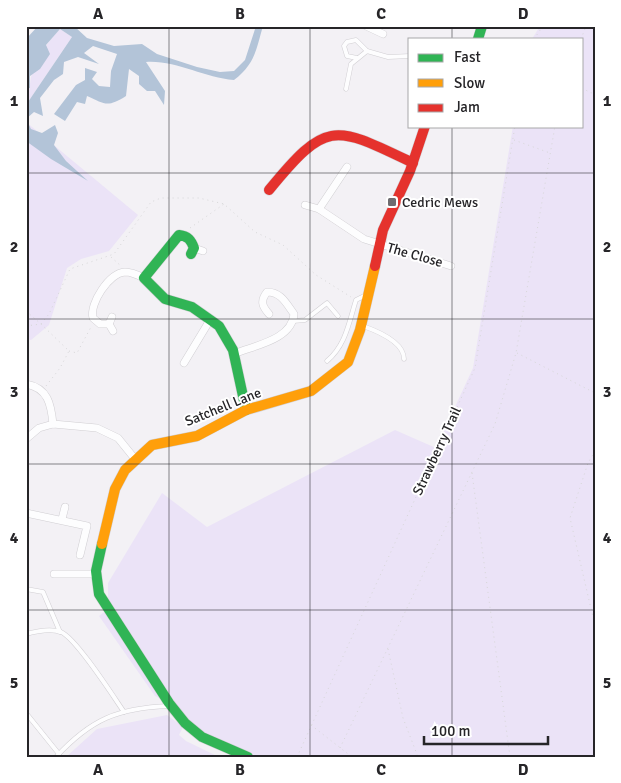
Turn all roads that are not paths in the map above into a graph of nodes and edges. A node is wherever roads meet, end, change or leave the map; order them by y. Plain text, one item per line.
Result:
1 (366, 26) edge
2 (383, 34) dead end
3 (367, 51) junction
4 (408, 56) edge
5 (357, 58) junction
6 (346, 89) dead end
7 (424, 128) edge
8 (413, 163) junction
9 (347, 166) dead end
10 (269, 190) dead end
11 (305, 205) dead end
12 (319, 209) junction
13 (379, 245) junction
14 (196, 251) dead end
15 (451, 266) dead end
16 (144, 278) junction
17 (368, 294) junction
18 (269, 314) dead end
19 (338, 316) dead end
20 (210, 320) junction
21 (294, 321) junction
22 (112, 324) dead end
23 (361, 326) junction
24 (236, 353) junction
25 (404, 359) dead end
26 (327, 361) dead end
27 (184, 363) dead end
28 (26, 384) edge
29 (246, 410) junction
30 (53, 424) junction
31 (26, 439) edge
32 (135, 459) junction
33 (65, 506) dead end
34 (26, 513) edge
35 (62, 519) junction
36 (80, 555) dead end
37 (54, 574) dead end
38 (96, 574) junction
39 (26, 589) edge
40 (60, 632) junction
41 (26, 634) edge
42 (171, 706) junction
43 (124, 712) junction
44 (26, 713) edge
45 (57, 755) edge
46 (248, 757) edge

1 - 2 street
3 - 4 lane
3 - 5 lane
3 - 5 lane
5 - 6 lane
7 - 8 street, Satchell Lane
8 - 10 street
8 - 13 street, Satchell Lane
9 - 12 street
11 - 12 street, The Close
12 - 13 street, The Close
13 - 15 street, The Close
13 - 17 street, Satchell Lane
14 - 16 street
16 - 20 street
16 - 22 street
17 - 23 street, Satchell Lane
17 - 26 lane
18 - 21 street
19 - 21 lane
20 - 24 street
20 - 27 street
21 - 24 street
23 - 25 lane
23 - 29 street, Satchell Lane
24 - 29 street
28 - 30 street
29 - 32 street, Satchell Lane
30 - 31 street
30 - 32 street
32 - 38 street, Satchell Lane
33 - 35 street
34 - 35 street
35 - 36 street
37 - 38 street
38 - 42 street, Satchell Lane
39 - 40 lane
40 - 41 lane
40 - 43 lane
42 - 43 lane
42 - 46 street, Satchell Lane
43 - 45 lane
44 - 45 lane

